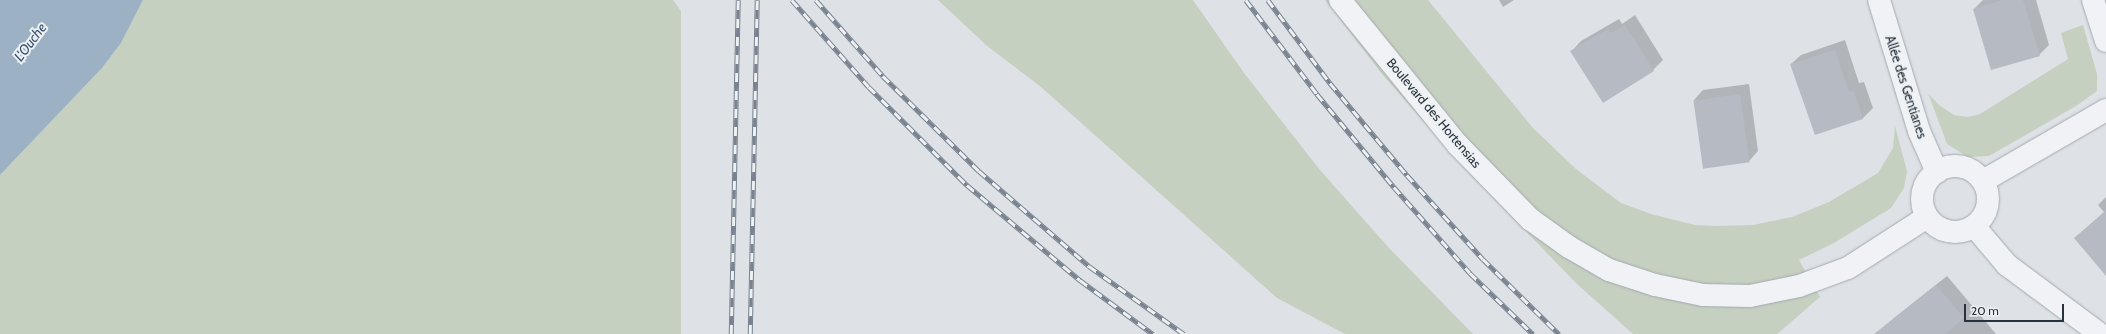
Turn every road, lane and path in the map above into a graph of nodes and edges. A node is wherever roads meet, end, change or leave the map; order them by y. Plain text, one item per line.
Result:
1 (1340, 0) edge
2 (1879, 0) edge
3 (2093, 0) edge
4 (2106, 41) edge
5 (2106, 110) edge
6 (1937, 172) junction
7 (1983, 181) junction
8 (1928, 217) junction
9 (1974, 226) junction
10 (2100, 334) edge

1 - 8 street, Boulevard des Hortensias
2 - 6 street, Allée des Gentianes
3 - 4 street
5 - 7 street
6 - 7 street
6 - 8 street
7 - 9 street
8 - 9 street
9 - 10 street

